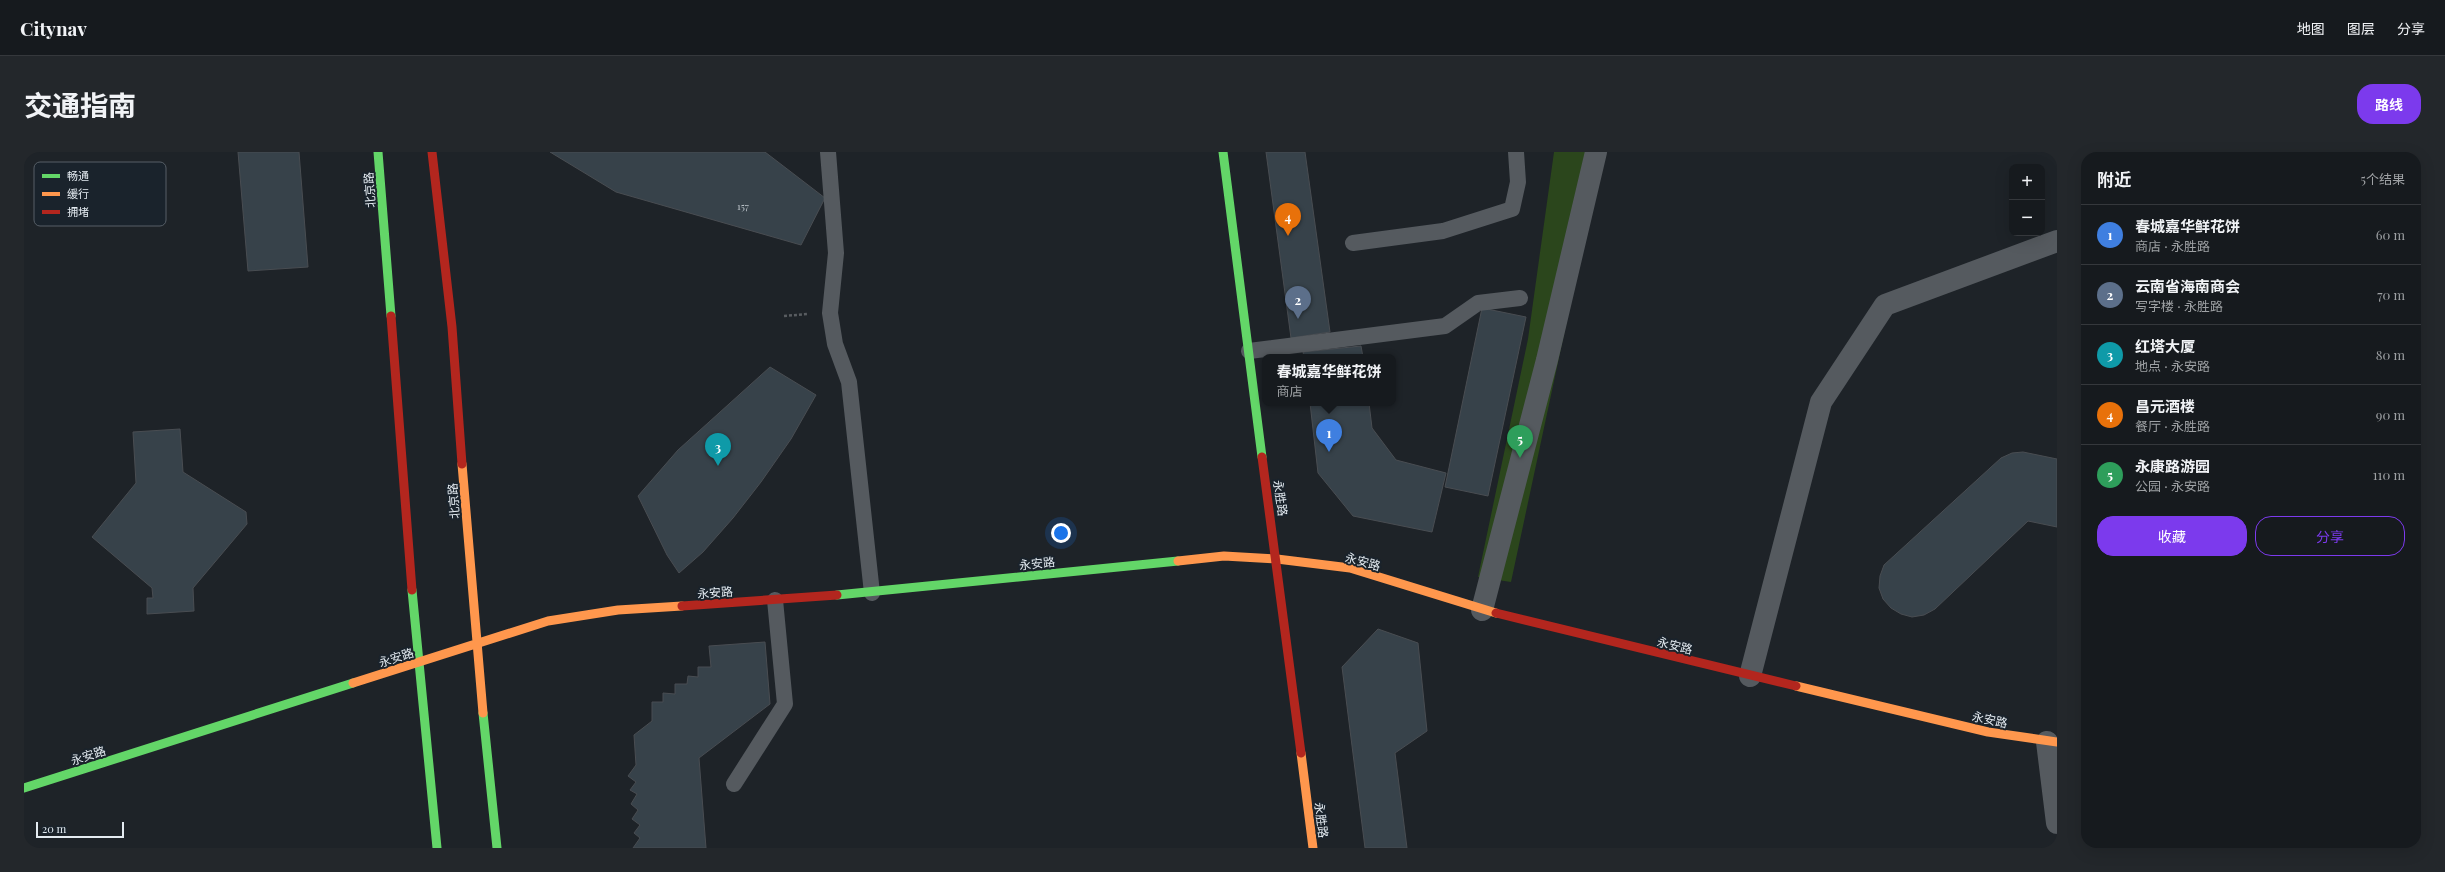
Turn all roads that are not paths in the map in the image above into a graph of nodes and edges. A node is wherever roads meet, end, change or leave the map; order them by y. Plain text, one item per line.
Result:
1 (378, 152) edge
2 (432, 152) edge
3 (828, 152) edge
4 (1223, 152) edge
5 (1516, 152) edge
6 (1596, 152) edge
7 (2057, 241) edge
8 (1353, 243) dead end
9 (1520, 298) dead end
10 (1249, 351) junction
11 (1277, 559) junction
12 (872, 593) junction
13 (775, 600) junction
14 (1482, 610) junction
15 (476, 643) junction
16 (418, 663) junction
17 (1750, 676) junction
18 (2052, 742) edge
19 (734, 784) dead end
20 (24, 788) edge
21 (2057, 823) edge
22 (436, 848) edge
23 (497, 848) edge
24 (1313, 848) edge

1 - 16 street, 北京路
2 - 15 street, 北京路
3 - 12 lane
4 - 10 street, 永胜路
5 - 8 lane
6 - 14 street
7 - 17 street
9 - 10 lane
10 - 11 street, 永胜路
11 - 12 street, 永安路
11 - 14 street, 永安路
11 - 24 street, 永胜路
12 - 13 street, 永安路
13 - 15 street, 永安路
13 - 19 lane
14 - 17 street, 永安路
15 - 16 street, 永安路
15 - 23 street, 北京路
16 - 20 street, 永安路
16 - 22 street, 北京路
17 - 18 street, 永安路
18 - 21 street

